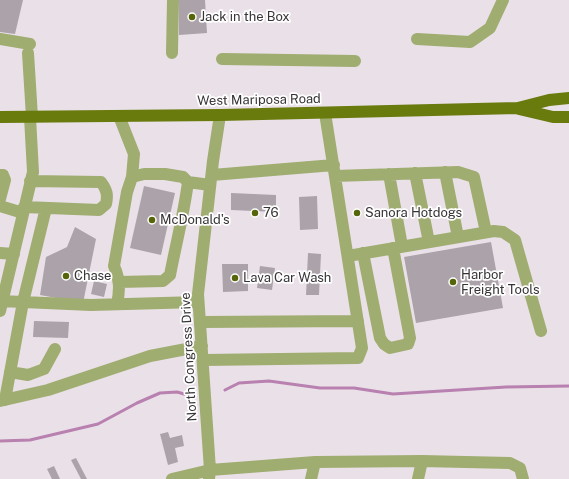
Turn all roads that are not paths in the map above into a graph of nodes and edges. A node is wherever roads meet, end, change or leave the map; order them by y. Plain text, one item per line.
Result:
1 (173, 0) edge
2 (503, 0) edge
3 (0, 39) edge
4 (417, 39) dead end
5 (172, 53) dead end
6 (222, 59) dead end
7 (356, 62) dead end
8 (569, 98) edge
9 (518, 108) junction
10 (325, 113) junction
11 (220, 115) junction
12 (119, 116) junction
13 (0, 117) edge
14 (31, 117) junction
15 (569, 118) edge
16 (334, 171) junction
17 (444, 172) junction
18 (414, 173) junction
19 (0, 174) edge
20 (389, 174) junction
21 (132, 177) junction
22 (211, 180) junction
23 (30, 182) junction
24 (188, 182) junction
25 (0, 199) edge
26 (106, 204) junction
27 (0, 206) edge
28 (46, 208) junction
29 (124, 209) junction
30 (24, 210) junction
31 (486, 232) junction
32 (458, 237) junction
33 (429, 242) junction
34 (398, 247) junction
35 (0, 253) edge
36 (363, 253) junction
37 (14, 254) junction
38 (348, 256) junction
39 (119, 282) junction
40 (23, 302) junction
41 (198, 302) junction
42 (1, 304) edge
43 (117, 304) junction
44 (358, 321) junction
45 (200, 322) junction
46 (541, 332) dead end
47 (202, 346) junction
48 (55, 349) dead end
49 (203, 360) junction
50 (10, 372) junction
51 (2, 400) edge
52 (422, 461) junction
53 (315, 462) junction
54 (210, 474) edge
55 (172, 479) edge
56 (311, 479) edge
57 (418, 479) edge
58 (523, 479) edge

1 - 5 street
2 - 4 street
3 - 14 street
6 - 7 street
8 - 9 main road, West Mariposa Road
9 - 10 main road, West Mariposa Road
9 - 15 main road, West Mariposa Road
10 - 11 main road, West Mariposa Road
10 - 16 street
11 - 12 main road, West Mariposa Road
11 - 22 street, North Congress Drive
12 - 14 main road, West Mariposa Road
12 - 21 street
13 - 14 main road, West Mariposa Road
14 - 23 street
16 - 20 street
16 - 22 street
16 - 38 street
17 - 18 street
17 - 31 street
17 - 32 street
18 - 20 street
18 - 33 street
19 - 25 street
20 - 34 street
21 - 24 street
21 - 29 street
22 - 24 street
22 - 41 street, North Congress Drive
23 - 26 street
23 - 30 street
24 - 39 street
26 - 28 street
26 - 29 street
27 - 30 street
28 - 30 street
28 - 40 street
29 - 39 street
30 - 37 street
31 - 32 street
31 - 46 street
32 - 33 street
33 - 34 street
34 - 36 street
34 - 36 street
35 - 37 street
36 - 38 street
37 - 42 street
38 - 44 street
39 - 43 street
40 - 42 street
40 - 43 street
40 - 50 street
41 - 43 street
41 - 45 street, North Congress Drive
44 - 45 street
44 - 49 street
45 - 47 street, North Congress Drive
47 - 49 street, North Congress Drive
47 - 51 street
48 - 50 street
49 - 54 street, North Congress Drive
50 - 51 street
52 - 53 street
52 - 57 street
52 - 58 street
53 - 54 street
53 - 56 street
54 - 55 street

